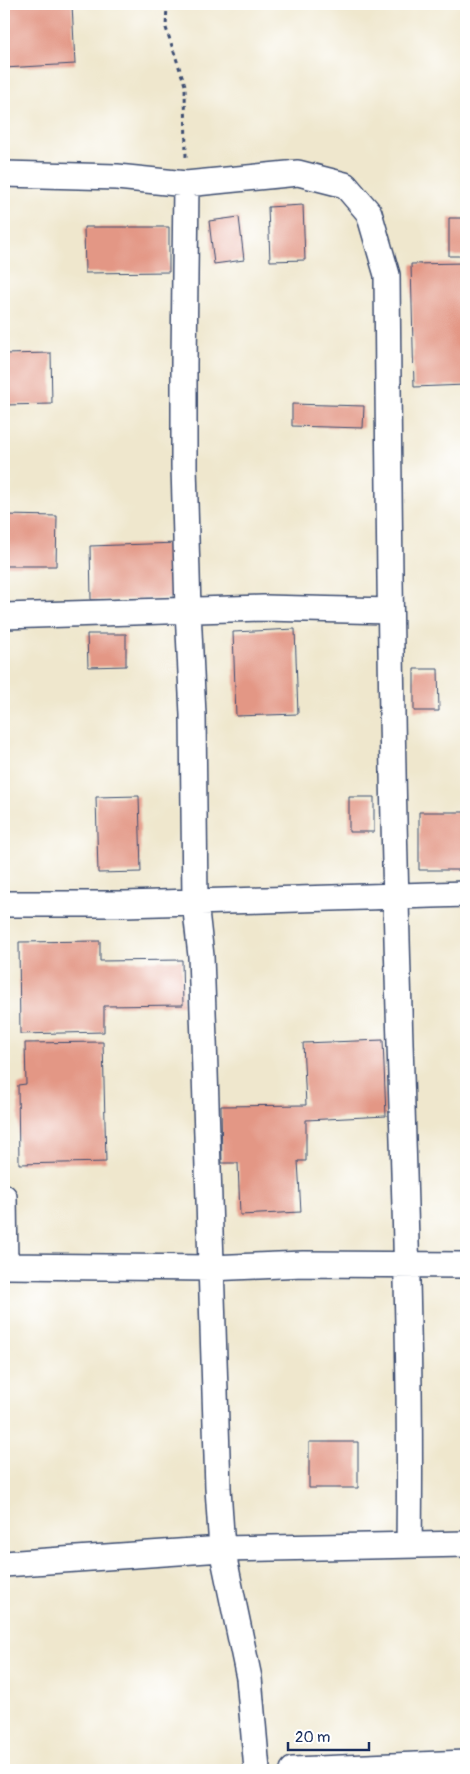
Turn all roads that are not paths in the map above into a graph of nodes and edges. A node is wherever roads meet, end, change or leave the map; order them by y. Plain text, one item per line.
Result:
1 (4, 174) edge
2 (186, 184) junction
3 (188, 610) junction
4 (390, 611) junction
5 (4, 616) edge
6 (466, 894) edge
7 (396, 896) junction
8 (195, 902) junction
9 (4, 904) edge
10 (4, 1197) edge
11 (406, 1264) junction
12 (466, 1265) edge
13 (4, 1266) edge
14 (210, 1268) junction
15 (466, 1544) edge
16 (409, 1545) junction
17 (222, 1549) junction
18 (4, 1564) edge
19 (466, 1763) edge
20 (257, 1770) edge
21 (293, 1770) edge

1 - 2 street
2 - 3 street
2 - 4 street
3 - 4 street
3 - 5 street
3 - 8 street
4 - 7 street
6 - 7 street
7 - 8 street
7 - 11 street
8 - 9 street
8 - 14 street
10 - 13 street
11 - 12 street
11 - 14 street
11 - 16 street
13 - 14 street
14 - 17 street
15 - 16 street
16 - 17 street
17 - 18 street
17 - 20 street
19 - 21 street

